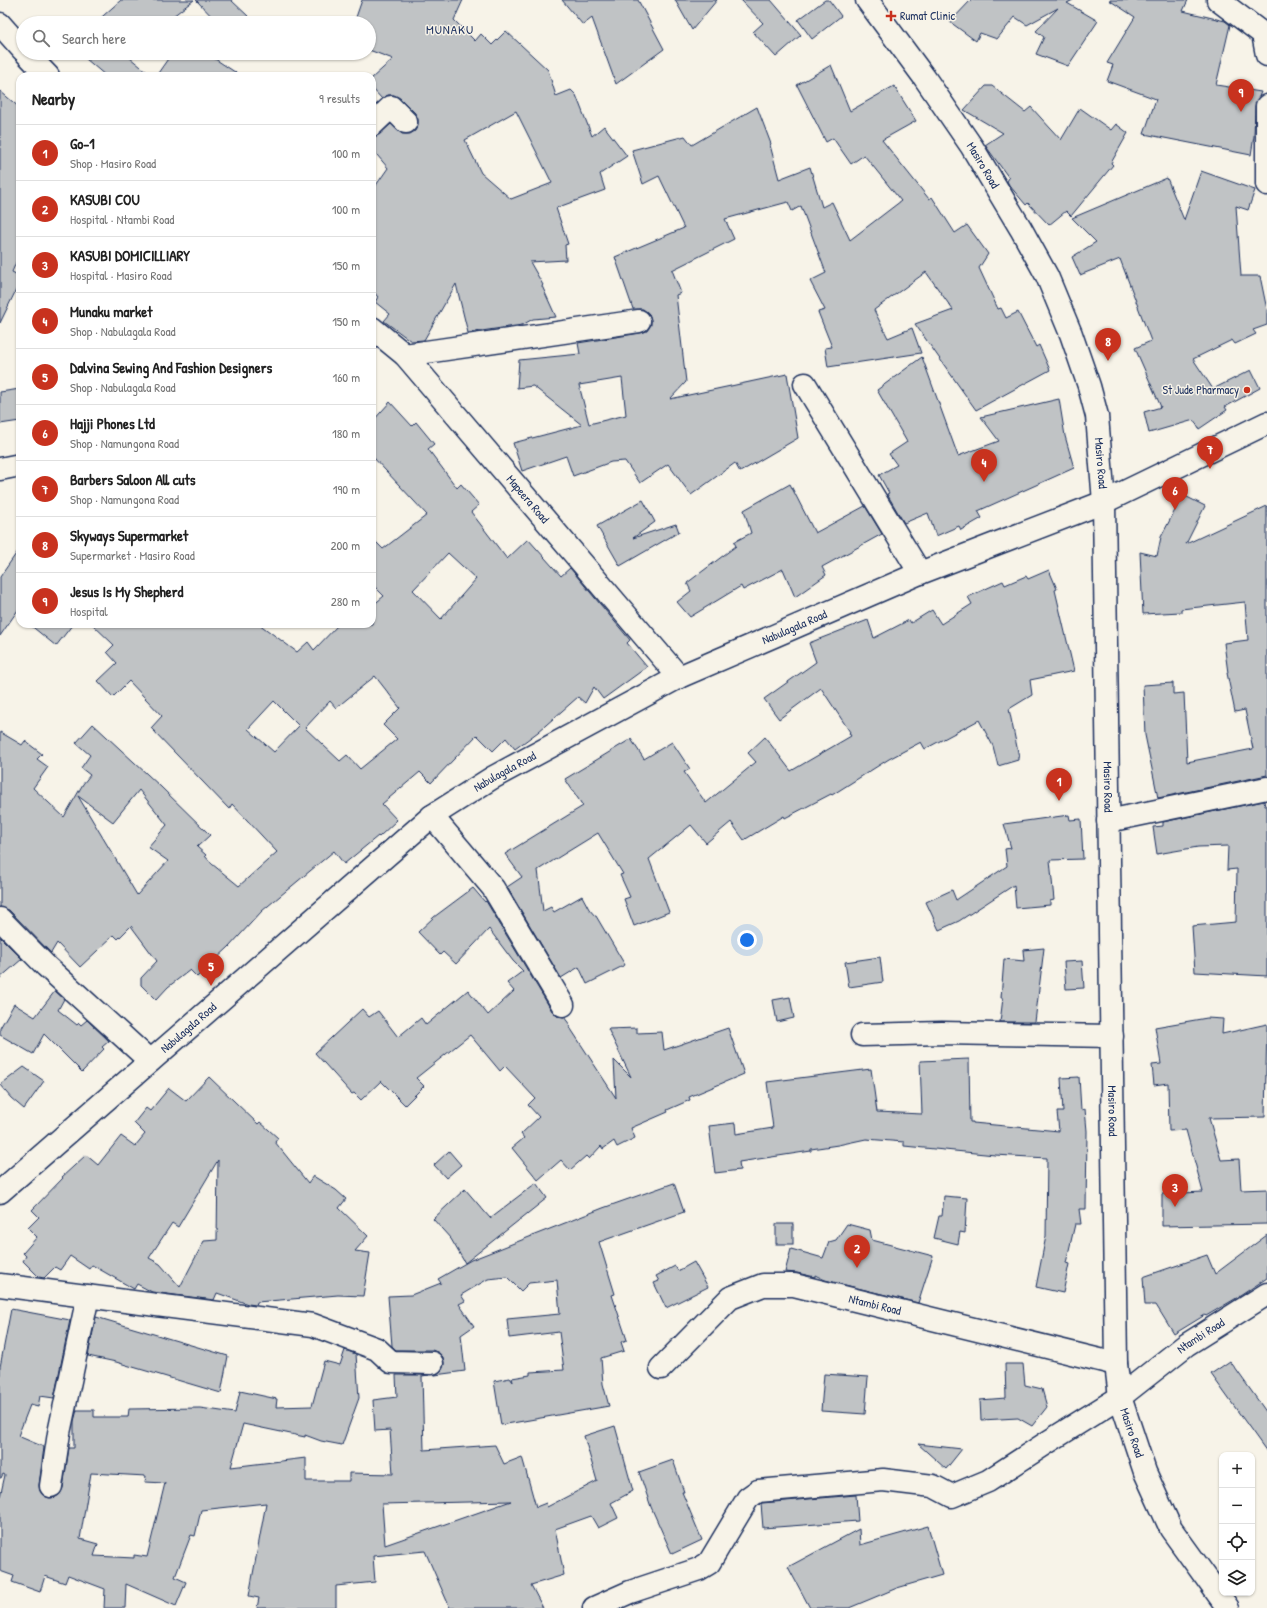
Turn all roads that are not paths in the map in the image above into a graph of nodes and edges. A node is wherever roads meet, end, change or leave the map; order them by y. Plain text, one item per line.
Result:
1 (867, 0) edge
2 (1218, 0) edge
3 (0, 24) edge
4 (16, 42) edge
5 (1267, 55) edge
6 (33, 60) edge
7 (44, 72) edge
8 (1267, 106) edge
9 (376, 121) edge
10 (406, 122) dead end
11 (1267, 184) edge
12 (639, 321) dead end
13 (376, 331) edge
14 (405, 355) junction
15 (805, 384) dead end
16 (1267, 423) edge
17 (16, 466) edge
18 (0, 469) edge
19 (1104, 502) junction
20 (920, 573) junction
21 (678, 676) junction
22 (1267, 788) edge
23 (432, 816) junction
24 (1108, 821) junction
25 (0, 919) edge
26 (563, 1005) dead end
27 (862, 1035) dead end
28 (1112, 1036) junction
29 (150, 1061) junction
30 (0, 1192) edge
31 (0, 1285) edge
32 (1267, 1294) edge
33 (88, 1296) junction
34 (432, 1362) dead end
35 (1116, 1364) junction
36 (661, 1368) dead end
37 (1120, 1397) junction
38 (51, 1486) dead end
39 (594, 1608) edge
40 (1228, 1608) edge

1 - 19 street, Masiro Road
2 - 5 street
3 - 4 street
6 - 7 street
8 - 11 street
9 - 10 street
12 - 14 street
13 - 14 street, Mapeera Road
14 - 21 street, Mapeera Road
15 - 20 street
16 - 19 street, Nabulagala Road
17 - 18 street
19 - 20 street, Nabulagala Road
19 - 24 street, Masiro Road
20 - 21 street, Nabulagala Road
21 - 23 street, Nabulagala Road
22 - 24 street
23 - 26 street
23 - 29 street, Nabulagala Road
24 - 28 street, Masiro Road
25 - 29 street
27 - 28 street
28 - 35 street, Masiro Road
29 - 30 street, Nabulagala Road
31 - 33 street
32 - 37 street, Ntambi Road
33 - 34 street
33 - 38 street
35 - 36 street, Ntambi Road
35 - 37 street, Masiro Road
37 - 39 street, Ntambi Road
37 - 40 street, Masiro Road

